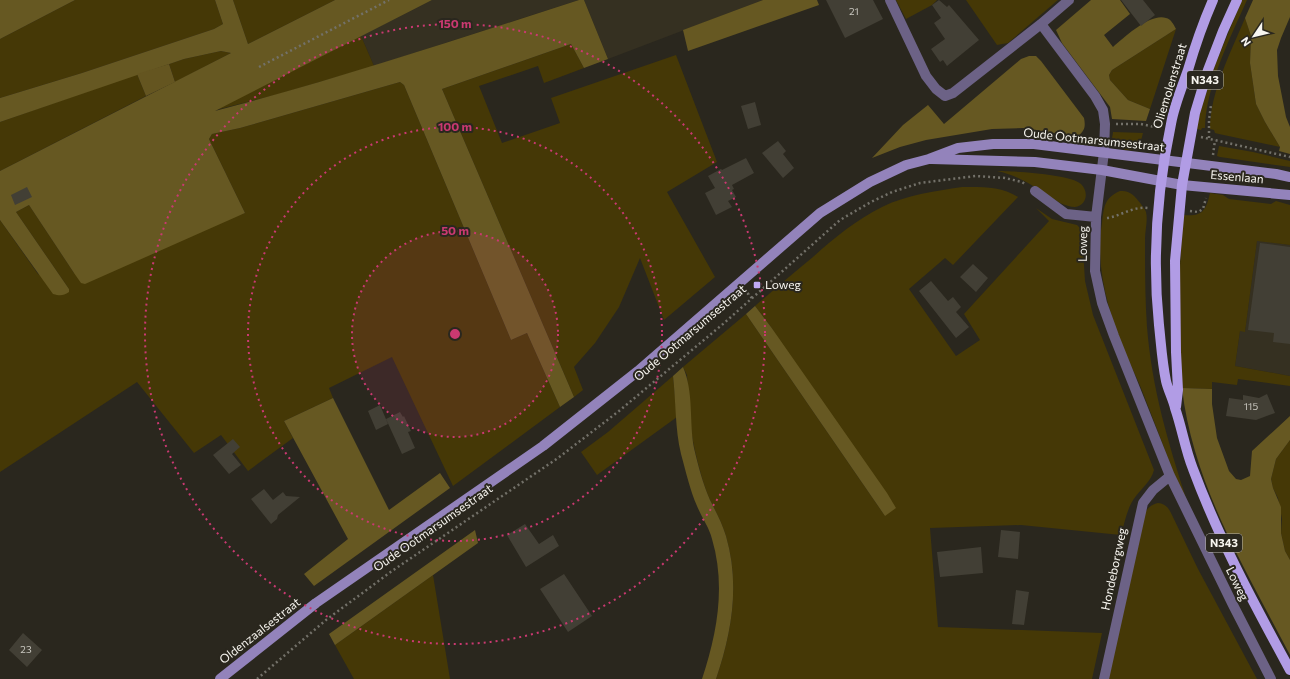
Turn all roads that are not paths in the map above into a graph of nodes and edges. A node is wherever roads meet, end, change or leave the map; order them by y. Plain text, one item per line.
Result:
1 (890, 0) edge
2 (1069, 0) edge
3 (1213, 0) edge
4 (1237, 0) edge
5 (1041, 24) junction
6 (1104, 152) junction
7 (929, 159) junction
8 (1165, 160) junction
9 (1186, 164) junction
10 (1102, 170) junction
11 (1290, 177) edge
12 (1161, 181) junction
13 (1182, 185) junction
14 (1035, 191) road end
15 (1290, 195) edge
16 (1096, 217) junction
17 (1176, 408) junction
18 (1170, 476) junction
19 (316, 603) joint
20 (1290, 670) edge
21 (220, 679) edge
22 (1104, 679) edge
23 (1271, 679) edge

1 - 5 street
2 - 5 street
3 - 8 main road, Oliemolenstraat / N343
4 - 9 main road, N343
5 - 6 street, Loweg
6 - 7 main road, Oude Ootmarsumsestraat
6 - 8 main road, Oude Ootmarsumsestraat
6 - 10 street, Loweg
7 - 10 main road, Oude Ootmarsumsestraat
7 - 19 main road, Oude Ootmarsumsestraat
8 - 9 main road, Oude Ootmarsumsestraat
8 - 12 main road, Oliemolenstraat / N343
9 - 11 main road, Essenlaan
9 - 13 main road, N343
10 - 12 main road, Oude Ootmarsumsestraat
10 - 16 street, Loweg
12 - 13 main road, Oude Ootmarsumsestraat
12 - 17 main road, N343
13 - 15 main road, Essenlaan
13 - 17 main road, N343
14 - 16 street
16 - 18 street, Loweg
17 - 20 main road, N343
18 - 22 street, Hondeborgweg
18 - 23 street, Loweg
19 - 21 main road, Oldenzaalsestraat

